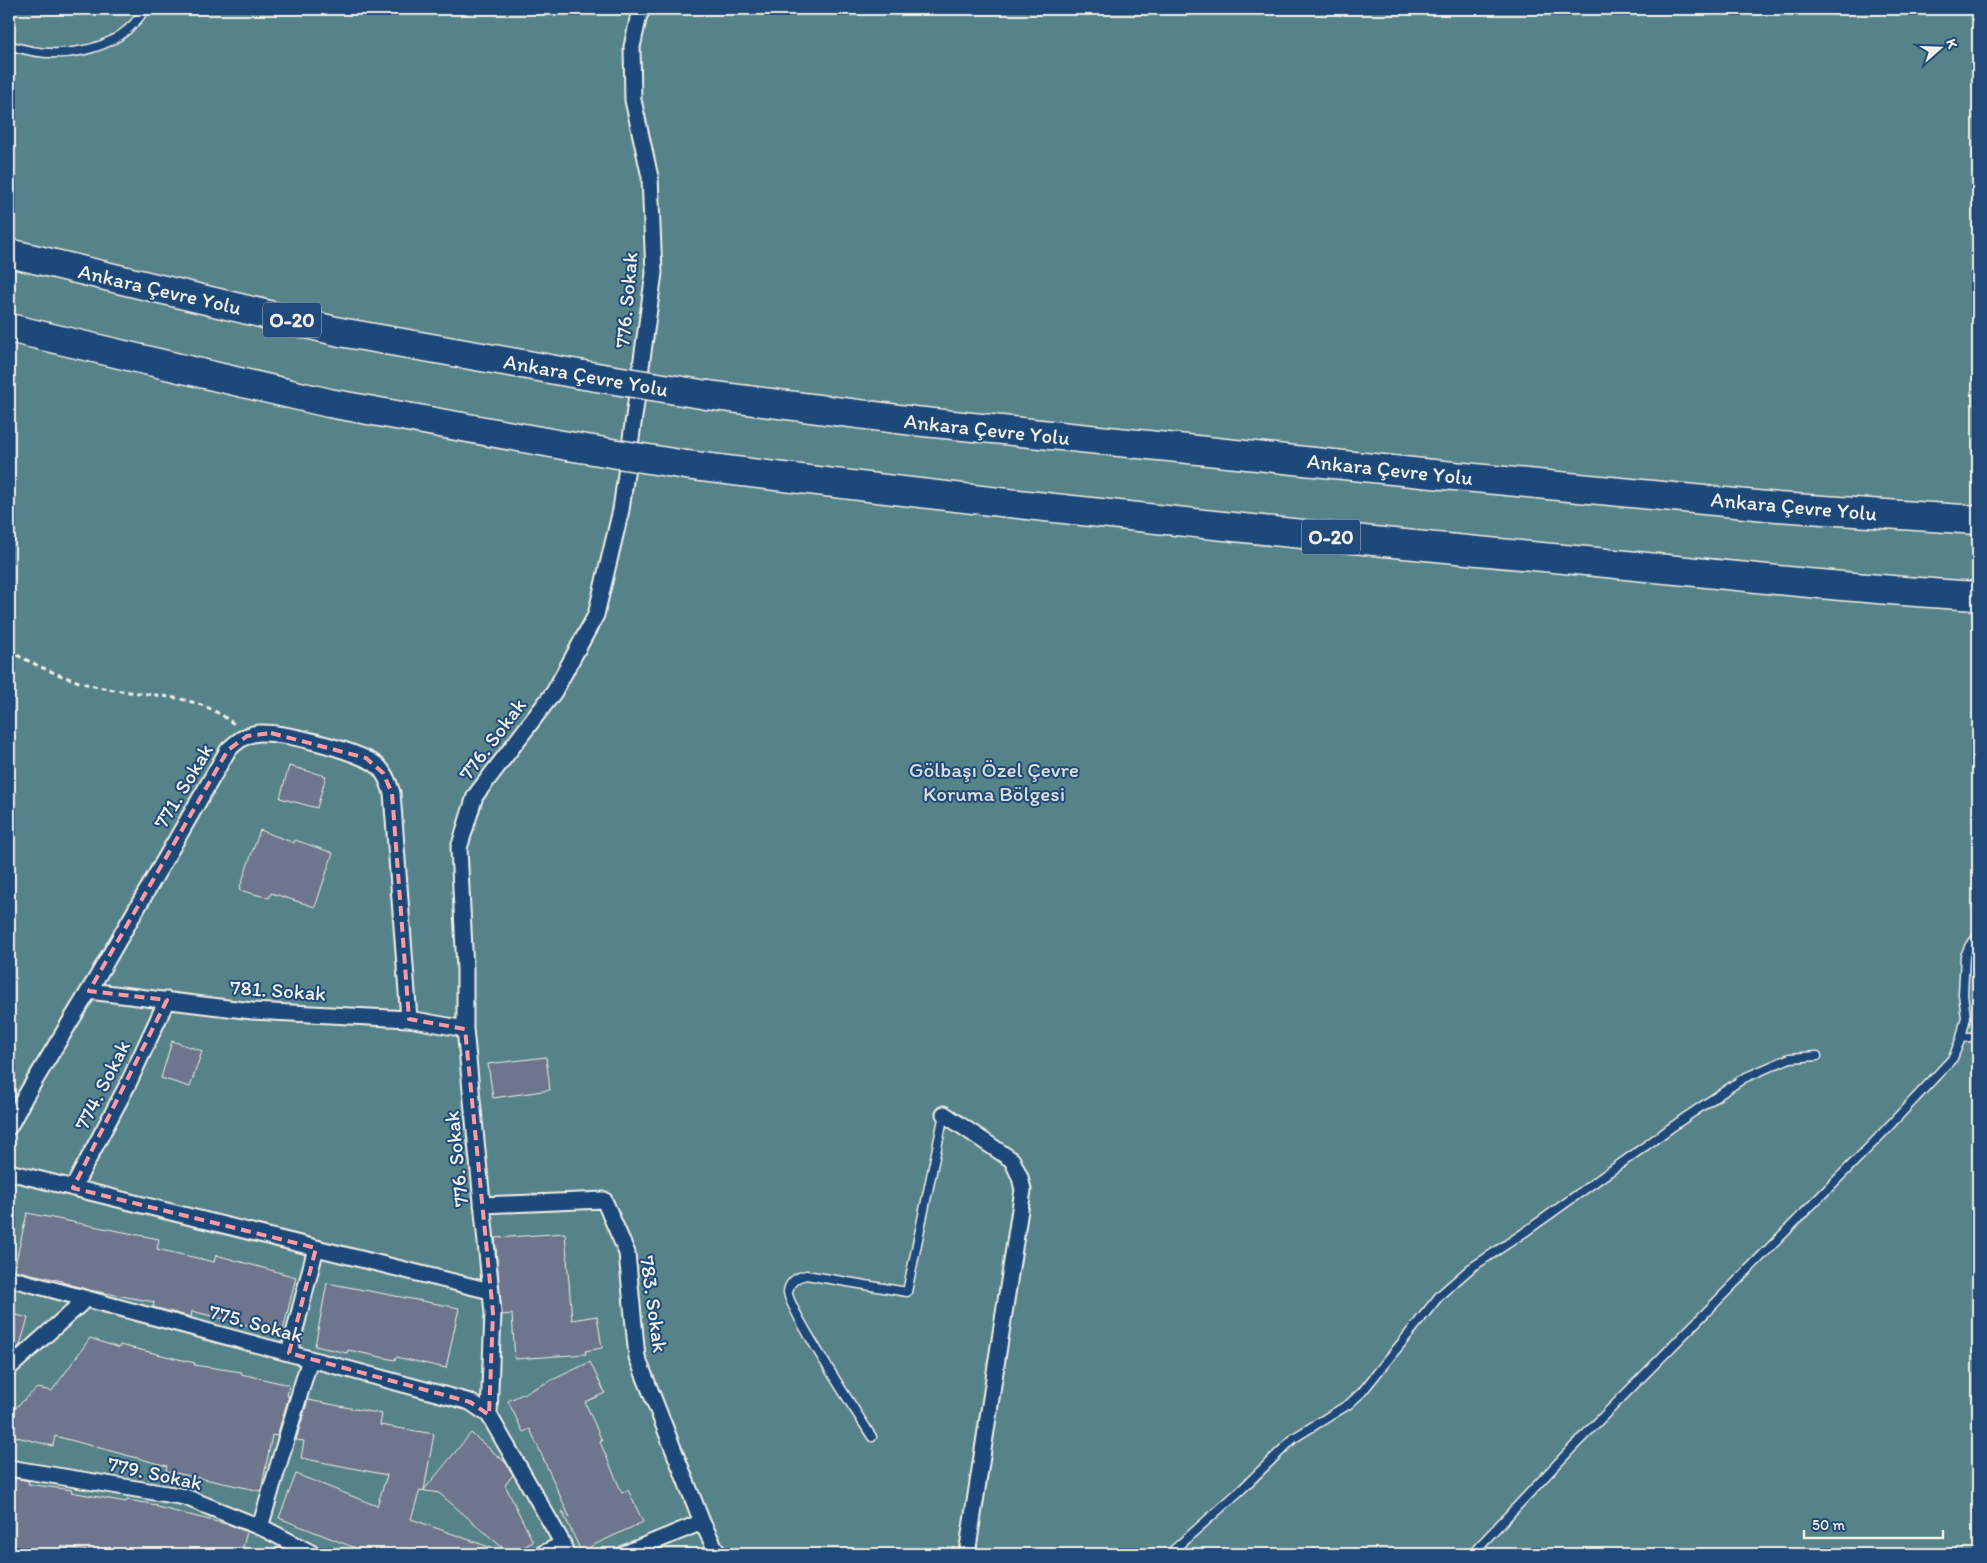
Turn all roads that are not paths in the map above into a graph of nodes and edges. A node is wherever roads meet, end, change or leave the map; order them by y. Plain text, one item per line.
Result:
1 (145, 9) edge
2 (643, 9) edge
3 (9, 45) edge
4 (9, 254) edge
5 (9, 328) edge
6 (1978, 520) edge
7 (1978, 596) edge
8 (1978, 937) edge
9 (89, 991) junction
10 (167, 1000) junction
11 (409, 1019) junction
12 (465, 1029) junction
13 (1978, 1036) edge
14 (1961, 1038) junction
15 (1817, 1056) dead end
16 (944, 1114) joint
17 (9, 1127) edge
18 (9, 1172) edge
19 (73, 1188) junction
20 (482, 1205) junction
21 (316, 1248) junction
22 (9, 1278) edge
23 (490, 1291) junction
24 (86, 1299) junction
25 (290, 1354) junction
26 (310, 1359) junction
27 (9, 1368) edge
28 (489, 1415) junction
29 (872, 1437) dead end
30 (9, 1468) edge
31 (702, 1522) junction
32 (260, 1527) junction
33 (565, 1549) edge
34 (313, 1554) edge
35 (542, 1554) edge
36 (624, 1554) edge
37 (718, 1554) edge
38 (967, 1554) edge
39 (1168, 1554) edge
40 (1472, 1554) edge

1 - 3 lane
2 - 12 street, 776. Sokak
4 - 6 highway, Ankara Çevre Yolu / O-20, bridge
5 - 7 highway, O-20, bridge
8 - 14 lane
9 - 10 street, 781. Sokak
9 - 11 street, 771. Sokak
9 - 17 street, 771. Sokak
10 - 11 street, 781. Sokak
10 - 19 street, 774. Sokak
11 - 12 street, 781. Sokak
12 - 20 street, 776. Sokak
13 - 14 lane
14 - 40 lane
15 - 39 lane
16 - 29 lane
16 - 38 street
18 - 19 street
19 - 21 street
20 - 23 street, 776. Sokak
20 - 31 street, 783. Sokak
21 - 23 street
21 - 25 street
22 - 24 street, 775. Sokak
23 - 28 street, 776. Sokak
24 - 25 street, 775. Sokak
24 - 27 street
25 - 26 street, 775. Sokak
26 - 28 street, 775. Sokak
26 - 32 street
28 - 33 street
30 - 32 street, 779. Sokak
31 - 36 street
31 - 37 street, 783. Sokak
32 - 34 street, 779. Sokak
33 - 35 street

